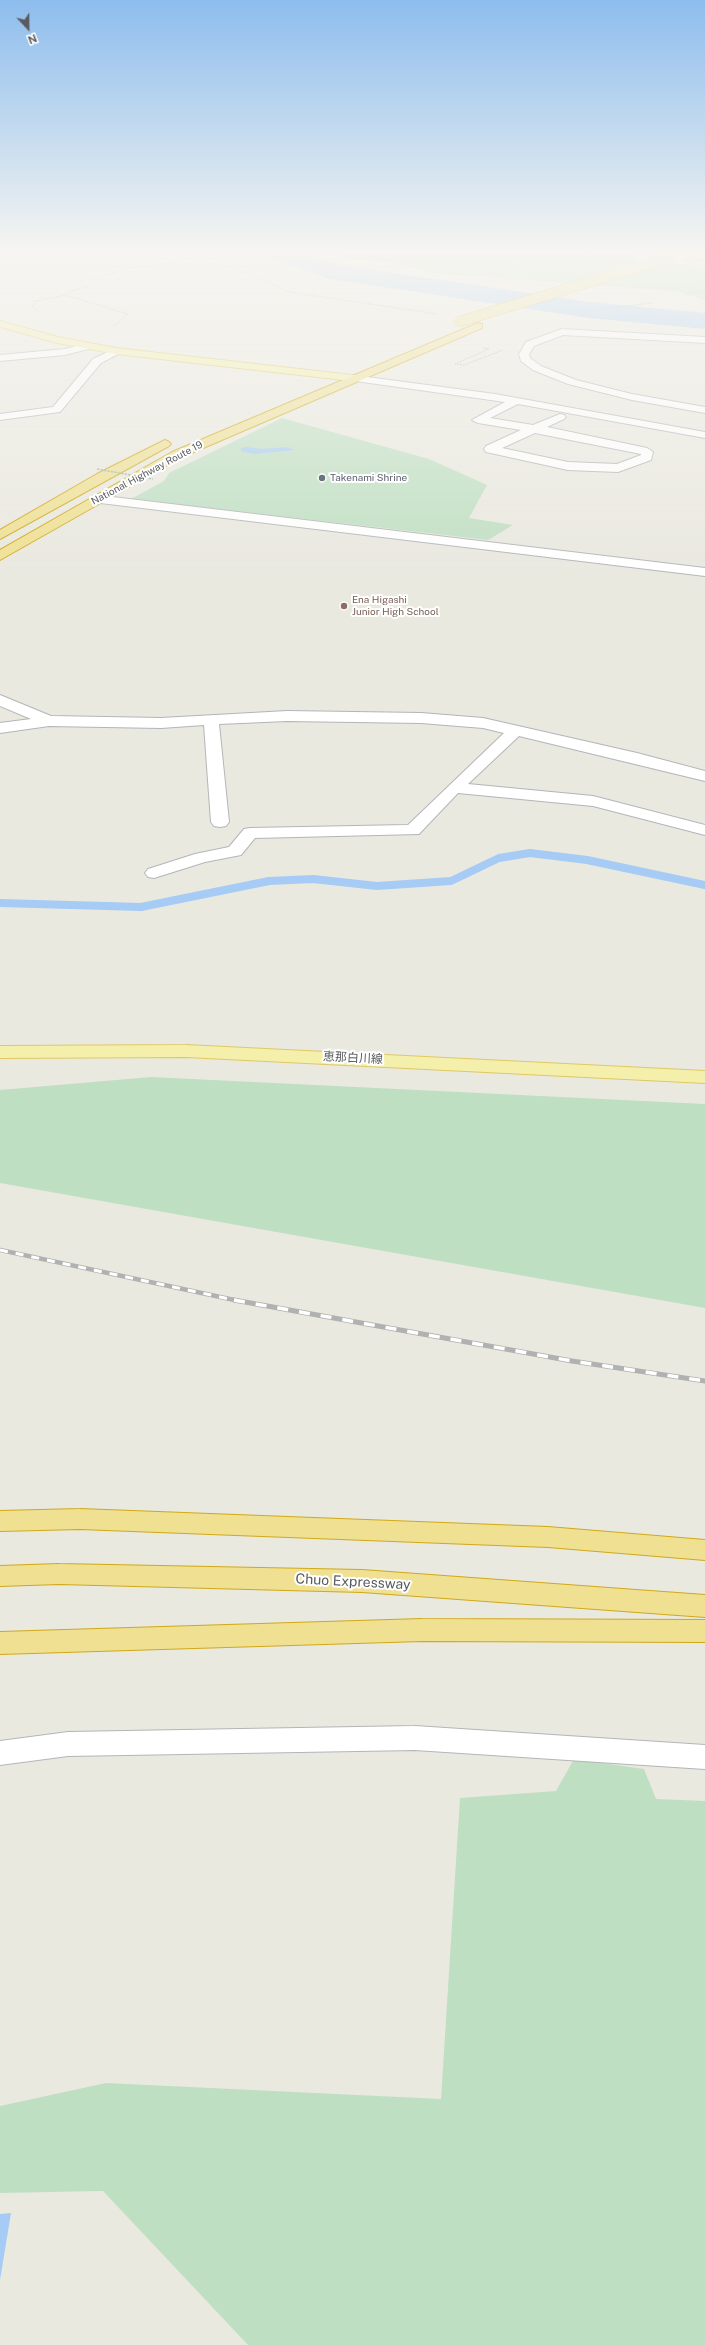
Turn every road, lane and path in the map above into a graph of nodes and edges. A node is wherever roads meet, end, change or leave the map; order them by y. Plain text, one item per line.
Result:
1 (96, 362) edge
2 (221, 362) edge
3 (390, 362) edge
4 (459, 362) edge
5 (470, 362) edge
6 (532, 362) edge
7 (347, 365) dead end
8 (327, 374) junction
9 (352, 378) junction
10 (306, 383) dead end
11 (516, 401) junction
12 (705, 410) edge
13 (0, 417) edge
14 (560, 417) dead end
15 (534, 429) junction
16 (705, 435) edge
17 (178, 438) dead end
18 (97, 469) dead end
19 (153, 479) dead end
20 (96, 500) junction
21 (0, 535) edge
22 (0, 556) edge
23 (705, 556) edge
24 (690, 570) junction
25 (705, 572) edge
26 (0, 700) edge
27 (211, 720) junction
28 (49, 721) junction
29 (0, 728) edge
30 (515, 731) junction
31 (705, 776) edge
32 (454, 788) junction
33 (220, 822) dead end
34 (705, 830) edge
35 (154, 873) dead end
36 (0, 1052) edge
37 (705, 1077) edge
38 (0, 1521) edge
39 (705, 1550) edge
40 (0, 1576) edge
41 (705, 1606) edge
42 (705, 1631) edge
43 (0, 1643) edge
44 (0, 1753) edge
45 (705, 1757) edge

1 - 13 street
2 - 8 main road
3 - 9 highway, National Highway Route 19
4 - 5 path
6 - 12 street
7 - 8 highway
8 - 9 main road
8 - 10 highway
9 - 11 street
9 - 20 highway, National Highway Route 19
11 - 15 street
11 - 16 street
14 - 15 street
15 - 15 street
17 - 21 highway, National Highway Route 19
18 - 19 path, bridge
20 - 22 highway, National Highway Route 19
20 - 24 street
23 - 24 street
24 - 25 street
26 - 28 street
27 - 28 street
27 - 30 street
27 - 33 street
28 - 29 street
30 - 31 street
30 - 32 street
32 - 34 street
32 - 35 street
36 - 37 main road, 恵那白川線
38 - 39 highway
40 - 41 highway, Chuo Expressway
42 - 43 highway
44 - 45 street

